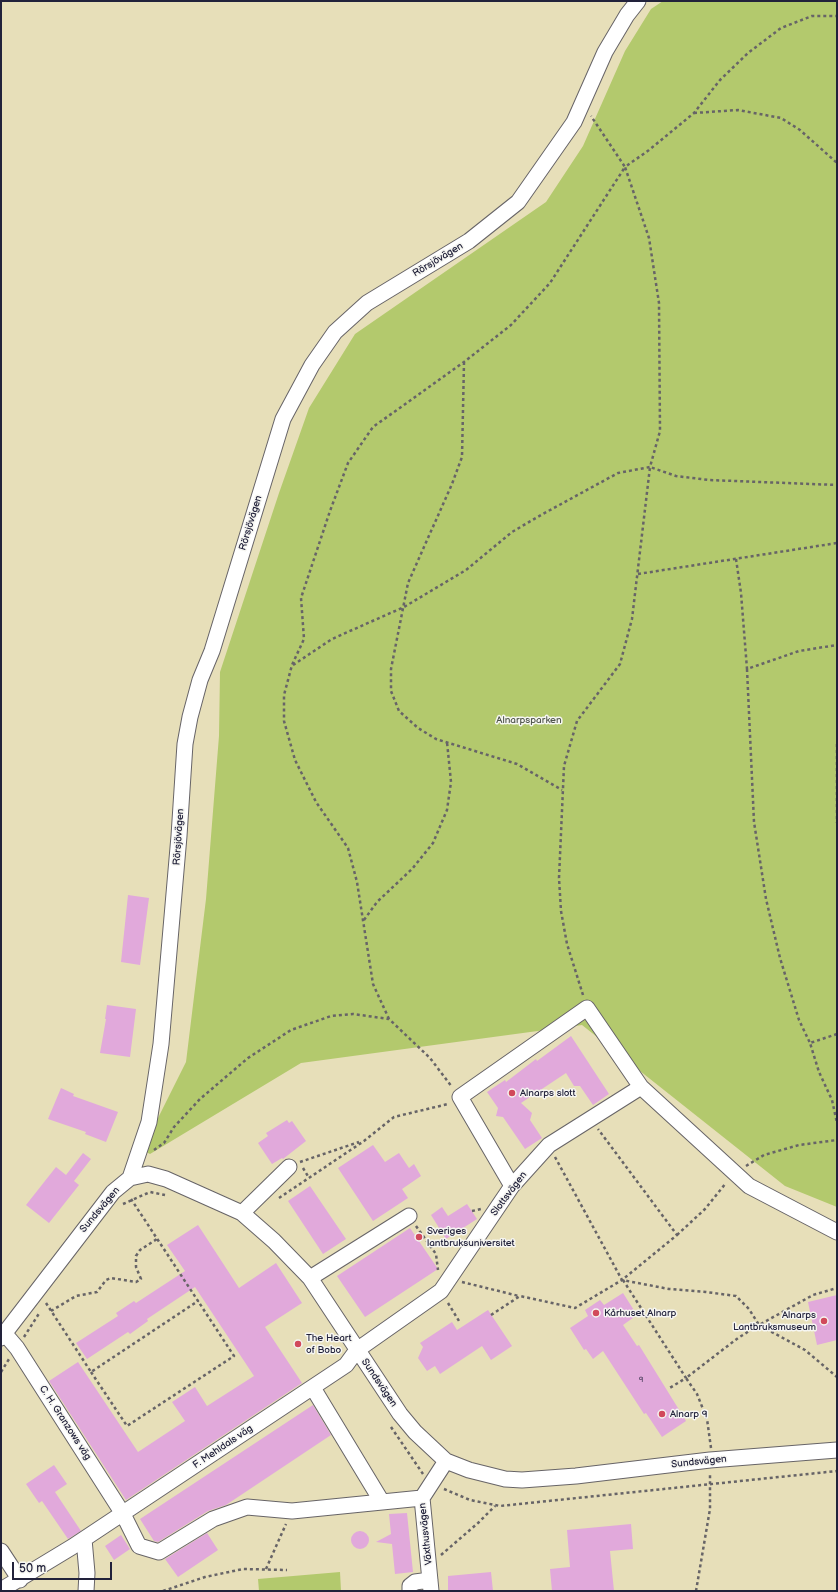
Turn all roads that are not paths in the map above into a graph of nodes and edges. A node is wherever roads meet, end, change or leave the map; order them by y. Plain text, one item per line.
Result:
1 (638, 1) edge
2 (626, 8) edge
3 (641, 1087) junction
4 (294, 1164) road end
5 (130, 1178) junction
6 (512, 1186) junction
7 (242, 1213) junction
8 (409, 1216) road end
9 (837, 1232) edge
10 (310, 1278) junction
11 (3, 1336) edge
12 (357, 1350) junction
13 (313, 1388) junction
14 (837, 1450) edge
15 (446, 1461) junction
16 (422, 1498) junction
17 (382, 1502) junction
18 (123, 1514) junction
19 (84, 1539) junction
20 (1, 1551) edge
21 (20, 1580) junction
22 (431, 1586) edge
23 (1, 1590) edge
24 (86, 1591) edge
25 (410, 1591) edge

1 - 2 street, Rörsjövägen
2 - 5 street, Rörsjövägen
3 - 6 street, Slottsvägen
3 - 6 street
3 - 9 street
4 - 7 street
5 - 7 street, Sundsvägen
5 - 11 street, Sundsvägen
6 - 12 street, Slottsvägen
7 - 10 street, Sundsvägen
8 - 10 street
10 - 12 street, Sundsvägen
11 - 18 street, C. H. Granzows väg
12 - 13 street, F. Mehldals väg
12 - 15 street, Sundsvägen
13 - 17 street
13 - 18 street, F. Mehldals väg
14 - 15 street, Sundsvägen
15 - 16 street, Växthusvägen
16 - 17 street, C. H. Granzows väg
16 - 22 street, Växthusvägen
17 - 18 street, C. H. Granzows väg
18 - 19 street, F. Mehldals väg
19 - 21 street, F. Mehldals väg
19 - 24 street
20 - 21 street
21 - 23 street, F. Mehldals väg
22 - 25 street

